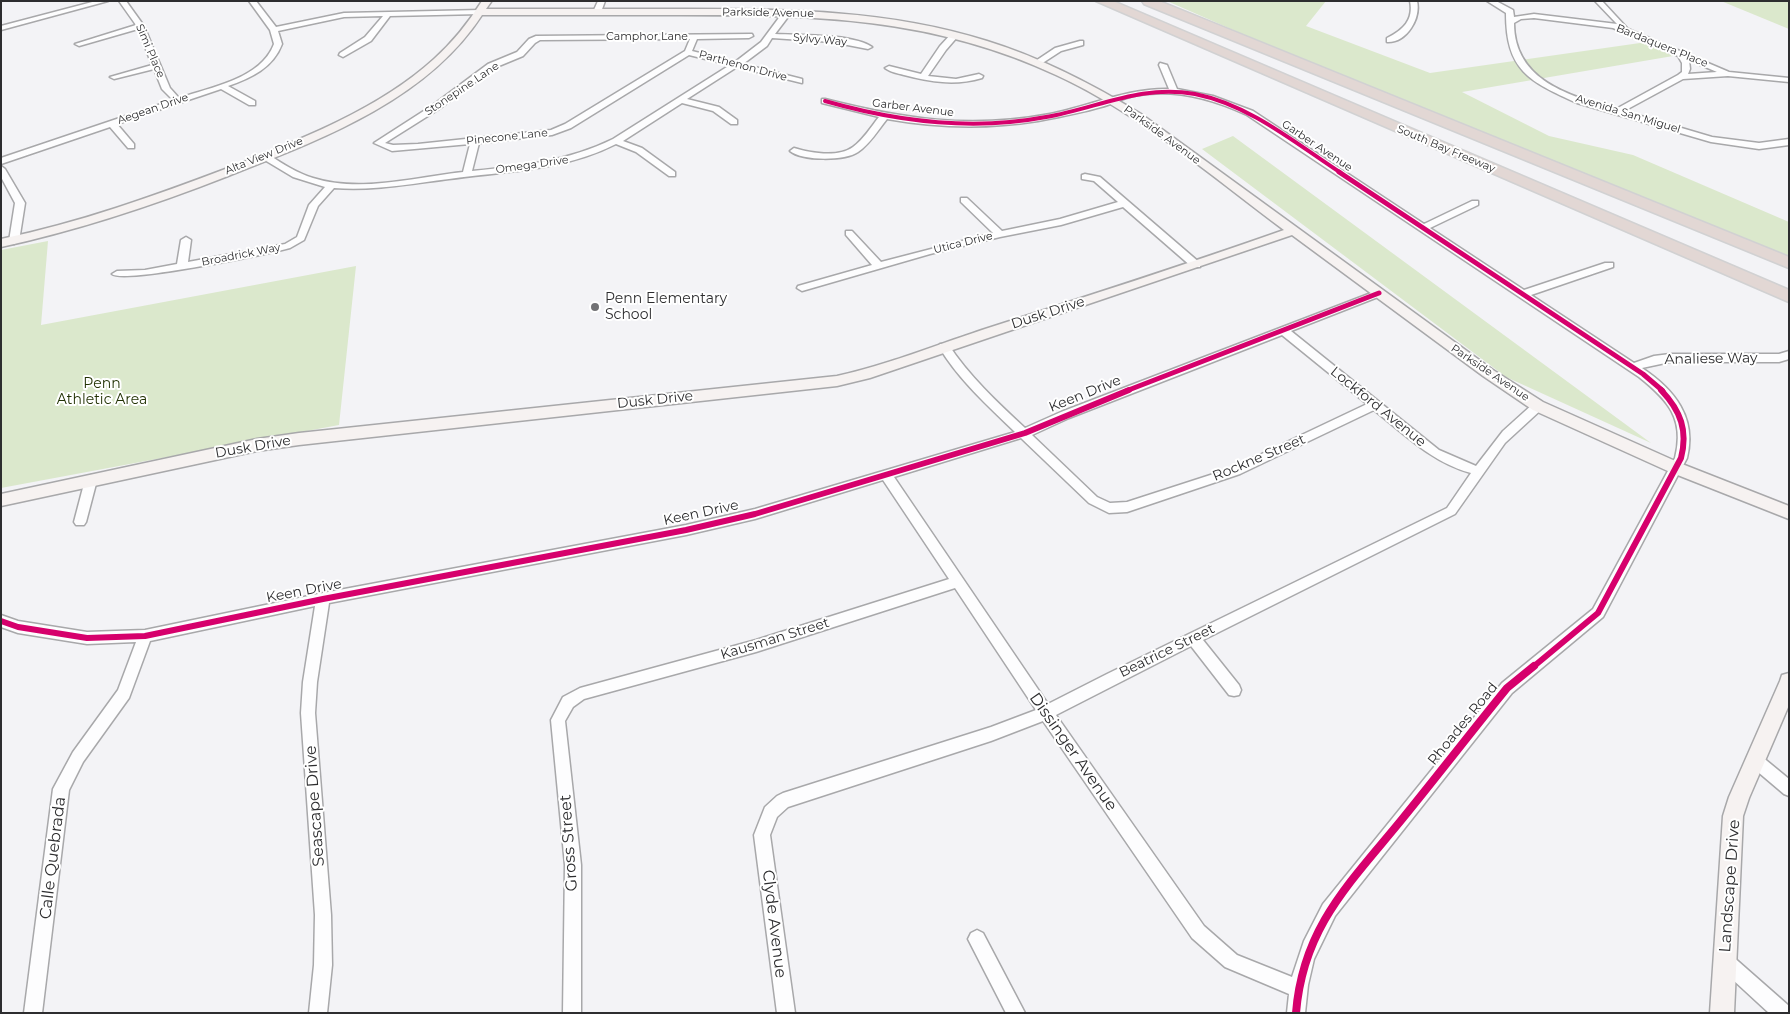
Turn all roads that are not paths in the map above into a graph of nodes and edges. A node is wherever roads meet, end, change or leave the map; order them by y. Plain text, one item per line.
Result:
1 (105, 1) edge
2 (122, 1) edge
3 (252, 1) edge
4 (487, 1) edge
5 (602, 1) edge
6 (1095, 1) edge
7 (1102, 1) edge
8 (1148, 1) edge
9 (1413, 1) edge
10 (1490, 1) edge
11 (1598, 1) edge
12 (481, 12) junction
13 (597, 12) junction
14 (389, 13) junction
15 (787, 13) junction
16 (1, 20) edge
17 (1510, 22) junction
18 (140, 26) junction
19 (1160, 26) junction
20 (4, 28) edge
21 (274, 30) junction
22 (1627, 30) junction
23 (955, 35) junction
24 (749, 36) dead end
25 (771, 36) junction
26 (546, 37) joint
27 (694, 37) junction
28 (1390, 40) dead end
29 (1080, 43) dead end
30 (79, 44) dead end
31 (868, 47) dead end
32 (688, 52) junction
33 (1681, 54) junction
34 (343, 55) dead end
35 (1038, 62) junction
36 (735, 65) junction
37 (1163, 65) dead end
38 (157, 66) junction
39 (889, 68) dead end
40 (1728, 74) junction
41 (979, 76) dead end
42 (114, 77) dead end
43 (1681, 77) junction
44 (923, 78) junction
45 (1789, 80) edge
46 (799, 81) dead end
47 (222, 86) junction
48 (1174, 92) junction
49 (681, 100) junction
50 (1112, 100) junction
51 (178, 101) junction
52 (824, 101) dead end
53 (252, 103) dead end
54 (1617, 112) junction
55 (884, 118) junction
56 (734, 122) dead end
57 (111, 123) junction
58 (476, 139) junction
59 (616, 141) junction
60 (378, 142) joint
61 (1789, 142) edge
62 (131, 146) dead end
63 (794, 151) dead end
64 (266, 156) junction
65 (1, 161) edge
66 (1, 169) edge
67 (467, 174) junction
68 (672, 174) dead end
69 (1085, 177) dead end
70 (332, 185) junction
71 (964, 200) dead end
72 (1126, 203) junction
73 (1475, 203) dead end
74 (1423, 228) junction
75 (1292, 231) junction
76 (850, 233) dead end
77 (1000, 234) junction
78 (14, 240) junction
79 (186, 240) dead end
80 (1, 243) edge
81 (1789, 263) edge
82 (1196, 265) junction
83 (182, 266) junction
84 (879, 266) junction
85 (1609, 266) dead end
86 (117, 274) dead end
87 (802, 288) dead end
88 (1379, 293) junction
89 (1522, 294) junction
90 (1789, 297) edge
91 (1283, 330) junction
92 (944, 347) junction
93 (1789, 354) edge
94 (1633, 367) junction
95 (1375, 405) junction
96 (1538, 406) junction
97 (1025, 433) junction
98 (1676, 468) junction
99 (1479, 471) junction
100 (885, 474) junction
101 (91, 480) junction
102 (1, 500) edge
103 (1789, 513) edge
104 (80, 522) dead end
105 (957, 582) junction
106 (322, 599) junction
107 (1, 621) edge
108 (145, 636) junction
109 (1194, 638) junction
110 (1789, 681) edge
111 (1234, 690) dead end
112 (591, 691) joint
113 (1046, 713) junction
114 (1756, 761) junction
115 (1789, 789) edge
116 (762, 835) joint
117 (976, 939) dead end
118 (1725, 960) junction
119 (1297, 988) junction
120 (33, 1013) edge
121 (318, 1013) edge
122 (572, 1013) edge
123 (786, 1013) edge
124 (1016, 1013) edge
125 (1296, 1013) edge
126 (1722, 1013) edge
127 (1783, 1013) edge

1 - 20 street
2 - 18 street, Simi Place
3 - 21 street
4 - 12 street, Alta View Drive
5 - 13 street
6 - 19 highway
7 - 19 highway, South Bay Freeway
8 - 81 highway, South Bay Freeway
9 - 28 street
10 - 17 street
11 - 22 street
12 - 13 street, Parkside Avenue
12 - 14 street, Parkside Avenue
12 - 64 street, Alta View Drive
13 - 15 street, Parkside Avenue
14 - 21 street, Parkside Avenue
14 - 34 street
15 - 23 street, Parkside Avenue
15 - 25 street, Omega Drive
16 - 20 street
17 - 22 street, Bardaquera Place
17 - 54 street, Avenida San Miguel
18 - 30 street
18 - 38 street, Simi Place
19 - 90 highway, South Bay Freeway
21 - 47 street, Aegean Drive
22 - 33 street, Bardaquera Place
23 - 35 street, Parkside Avenue
23 - 44 street
24 - 27 street, Camphor Lane
25 - 31 street, Sylvy Way
25 - 36 street, Omega Drive
26 - 27 street, Camphor Lane
26 - 60 street, Stonepine Lane
27 - 32 street
29 - 35 street
32 - 36 street, Parthenon Drive
32 - 58 street, Pinecone Lane
33 - 40 street, Bardaquera Place
33 - 43 street
35 - 50 street, Parkside Avenue
36 - 46 street, Parthenon Drive
36 - 49 street, Omega Drive
37 - 48 street
38 - 42 street
38 - 51 street, Simi Place
39 - 44 street
40 - 43 street
40 - 45 street
41 - 44 street
43 - 54 street
47 - 51 street, Aegean Drive
47 - 53 street
48 - 50 street, Garber Avenue
48 - 74 street, Garber Avenue
49 - 56 street
49 - 59 street, Omega Drive
50 - 55 street, Garber Avenue
50 - 75 street, Parkside Avenue
51 - 57 street, Aegean Drive
52 - 55 street, Garber Avenue
54 - 61 street, Avenida San Miguel
55 - 63 street
57 - 62 street
57 - 65 street, Aegean Drive
58 - 60 street, Pinecone Lane
58 - 67 street
59 - 67 street, Omega Drive
59 - 68 street
64 - 70 street, Omega Drive
64 - 78 street, Alta View Drive
66 - 78 street
67 - 70 street, Omega Drive
69 - 72 street
70 - 83 street, Broadrick Way
71 - 77 street
72 - 77 street, Utica Drive
72 - 82 street
73 - 74 street
74 - 89 street, Garber Avenue
75 - 82 street, Dusk Drive
75 - 88 street, Parkside Avenue
76 - 84 street
77 - 84 street, Utica Drive
78 - 80 street, Alta View Drive
79 - 83 street
82 - 92 street, Dusk Drive
83 - 86 street, Broadrick Way
84 - 87 street, Utica Drive
85 - 89 street
88 - 91 street, Keen Drive
88 - 96 street, Parkside Avenue
89 - 94 street, Garber Avenue
91 - 95 street, Lockford Avenue
91 - 97 street, Keen Drive
92 - 97 street
92 - 101 street, Dusk Drive
93 - 94 street, Analiese Way
94 - 98 street, Garber Avenue
95 - 97 street, Rockne Street
95 - 99 street, Lockford Avenue
96 - 98 street, Parkside Avenue
96 - 99 street, Beatrice Street
97 - 100 street, Keen Drive
98 - 103 street, Parkside Avenue
98 - 119 street, Rhoades Road
99 - 109 street, Beatrice Street
100 - 105 street, Dissinger Avenue
100 - 106 street, Keen Drive
101 - 102 street, Dusk Drive
101 - 104 street
105 - 112 street, Kausman Street
105 - 113 street, Dissinger Avenue
106 - 108 street, Keen Drive
106 - 121 street, Seascape Drive
107 - 108 street, Keen Drive
108 - 120 street, Calle Quebrada
109 - 111 street
109 - 113 street, Beatrice Street
110 - 114 street, Landscape Drive
112 - 122 street, Gross Street
113 - 116 street, Beatrice Street
113 - 119 street, Dissinger Avenue
114 - 115 street
114 - 118 street, Landscape Drive
116 - 123 street, Clyde Avenue
117 - 124 street
118 - 126 street, Landscape Drive
118 - 127 street
119 - 125 street, Rhoades Road

